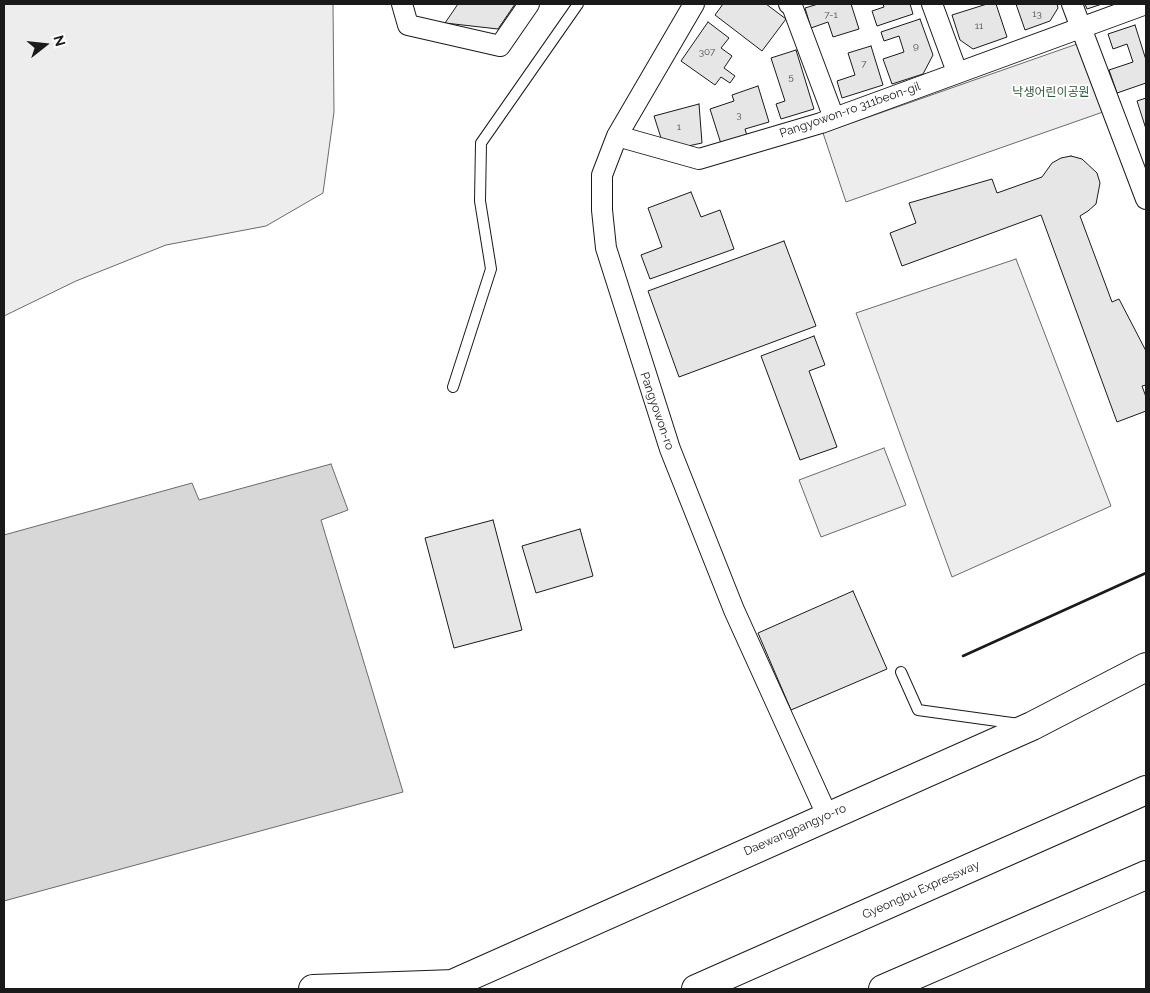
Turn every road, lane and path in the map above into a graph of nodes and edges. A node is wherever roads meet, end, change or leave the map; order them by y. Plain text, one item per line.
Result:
1 (402, 4) edge
2 (530, 4) edge
3 (578, 4) edge
4 (694, 4) edge
5 (789, 4) edge
6 (932, 4) edge
7 (1072, 4) edge
8 (1146, 4) edge
9 (1080, 29) junction
10 (957, 72) junction
11 (834, 118) junction
12 (617, 136) junction
13 (1146, 199) edge
14 (452, 387) dead end
15 (1146, 667) edge
16 (901, 672) dead end
17 (1032, 726) junction
18 (1146, 790) edge
19 (828, 815) junction
20 (1146, 875) edge
21 (447, 988) edge
22 (313, 989) edge
23 (696, 989) edge
24 (883, 989) edge

1 - 2 street
3 - 14 lane
4 - 12 street, Pangyowon-ro
5 - 11 street
6 - 10 street
7 - 9 street
8 - 9 street, Pangyowon-ro 311beon-gil
9 - 10 street, Pangyowon-ro 311beon-gil
9 - 13 street
10 - 11 street, Pangyowon-ro 311beon-gil
11 - 12 street, Pangyowon-ro 311beon-gil
12 - 19 street, Pangyowon-ro
15 - 17 main road, Daewangpangyo-ro
16 - 17 lane
17 - 19 main road, Daewangpangyo-ro
18 - 23 main road, Gyeongbu Expressway
19 - 21 main road, Daewangpangyo-ro
20 - 24 main road
21 - 22 main road

